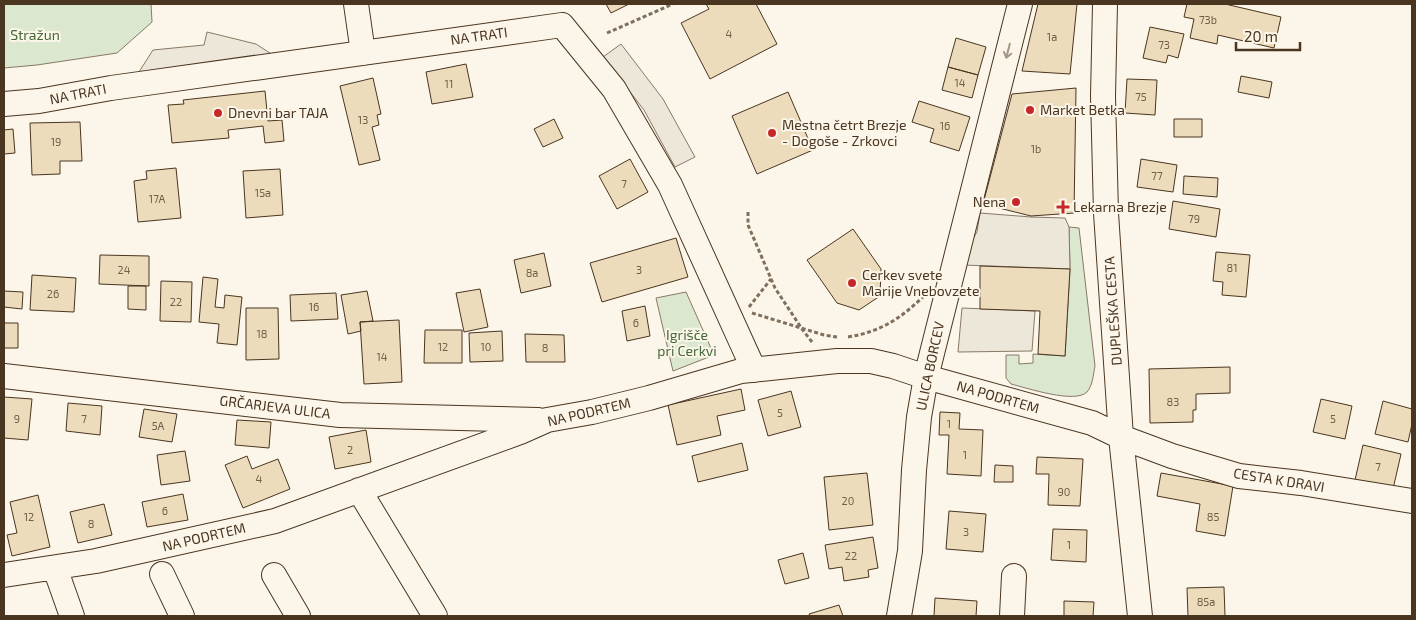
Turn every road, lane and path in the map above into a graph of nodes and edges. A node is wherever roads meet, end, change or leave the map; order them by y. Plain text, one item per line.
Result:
1 (356, 4) edge
2 (673, 4) edge
3 (1020, 4) edge
4 (1105, 4) edge
5 (607, 33) dead end
6 (363, 52) junction
7 (4, 104) edge
8 (748, 212) dead end
9 (771, 279) junction
10 (929, 291) dead end
11 (802, 329) junction
12 (817, 347) dead end
13 (754, 370) junction
14 (4, 376) edge
15 (926, 377) junction
16 (547, 420) junction
17 (1120, 437) junction
18 (359, 490) junction
19 (1412, 501) edge
20 (55, 568) junction
21 (162, 574) dead end
22 (4, 575) edge
23 (274, 575) dead end
24 (1014, 576) dead end
25 (72, 616) edge
26 (182, 616) edge
27 (298, 616) edge
28 (435, 616) edge
29 (899, 616) edge
30 (1012, 616) edge
31 (1140, 616) edge

1 - 6 street
2 - 5 path
3 -> 15 street, ULICA BORCEV
4 - 17 street, DUPLEŠKA CESTA
6 - 7 street, NA TRATI
6 - 13 street, NA TRATI
8 - 9 path
9 - 11 path
9 - 11 path
10 - 11 path
11 - 12 path
13 - 15 street, NA PODRTEM
13 - 16 street, NA PODRTEM
14 - 16 street, GRČARJEVA ULICA
15 - 17 street, NA PODRTEM
15 - 29 street, ULICA BORCEV
16 - 18 street, NA PODRTEM
17 - 19 street, CESTA K DRAVI
17 - 31 street, DUPLEŠKA CESTA
18 - 20 street, NA PODRTEM
18 - 28 street
20 - 22 street, NA PODRTEM
20 - 25 street
21 - 26 street
23 - 27 street
24 - 30 street

